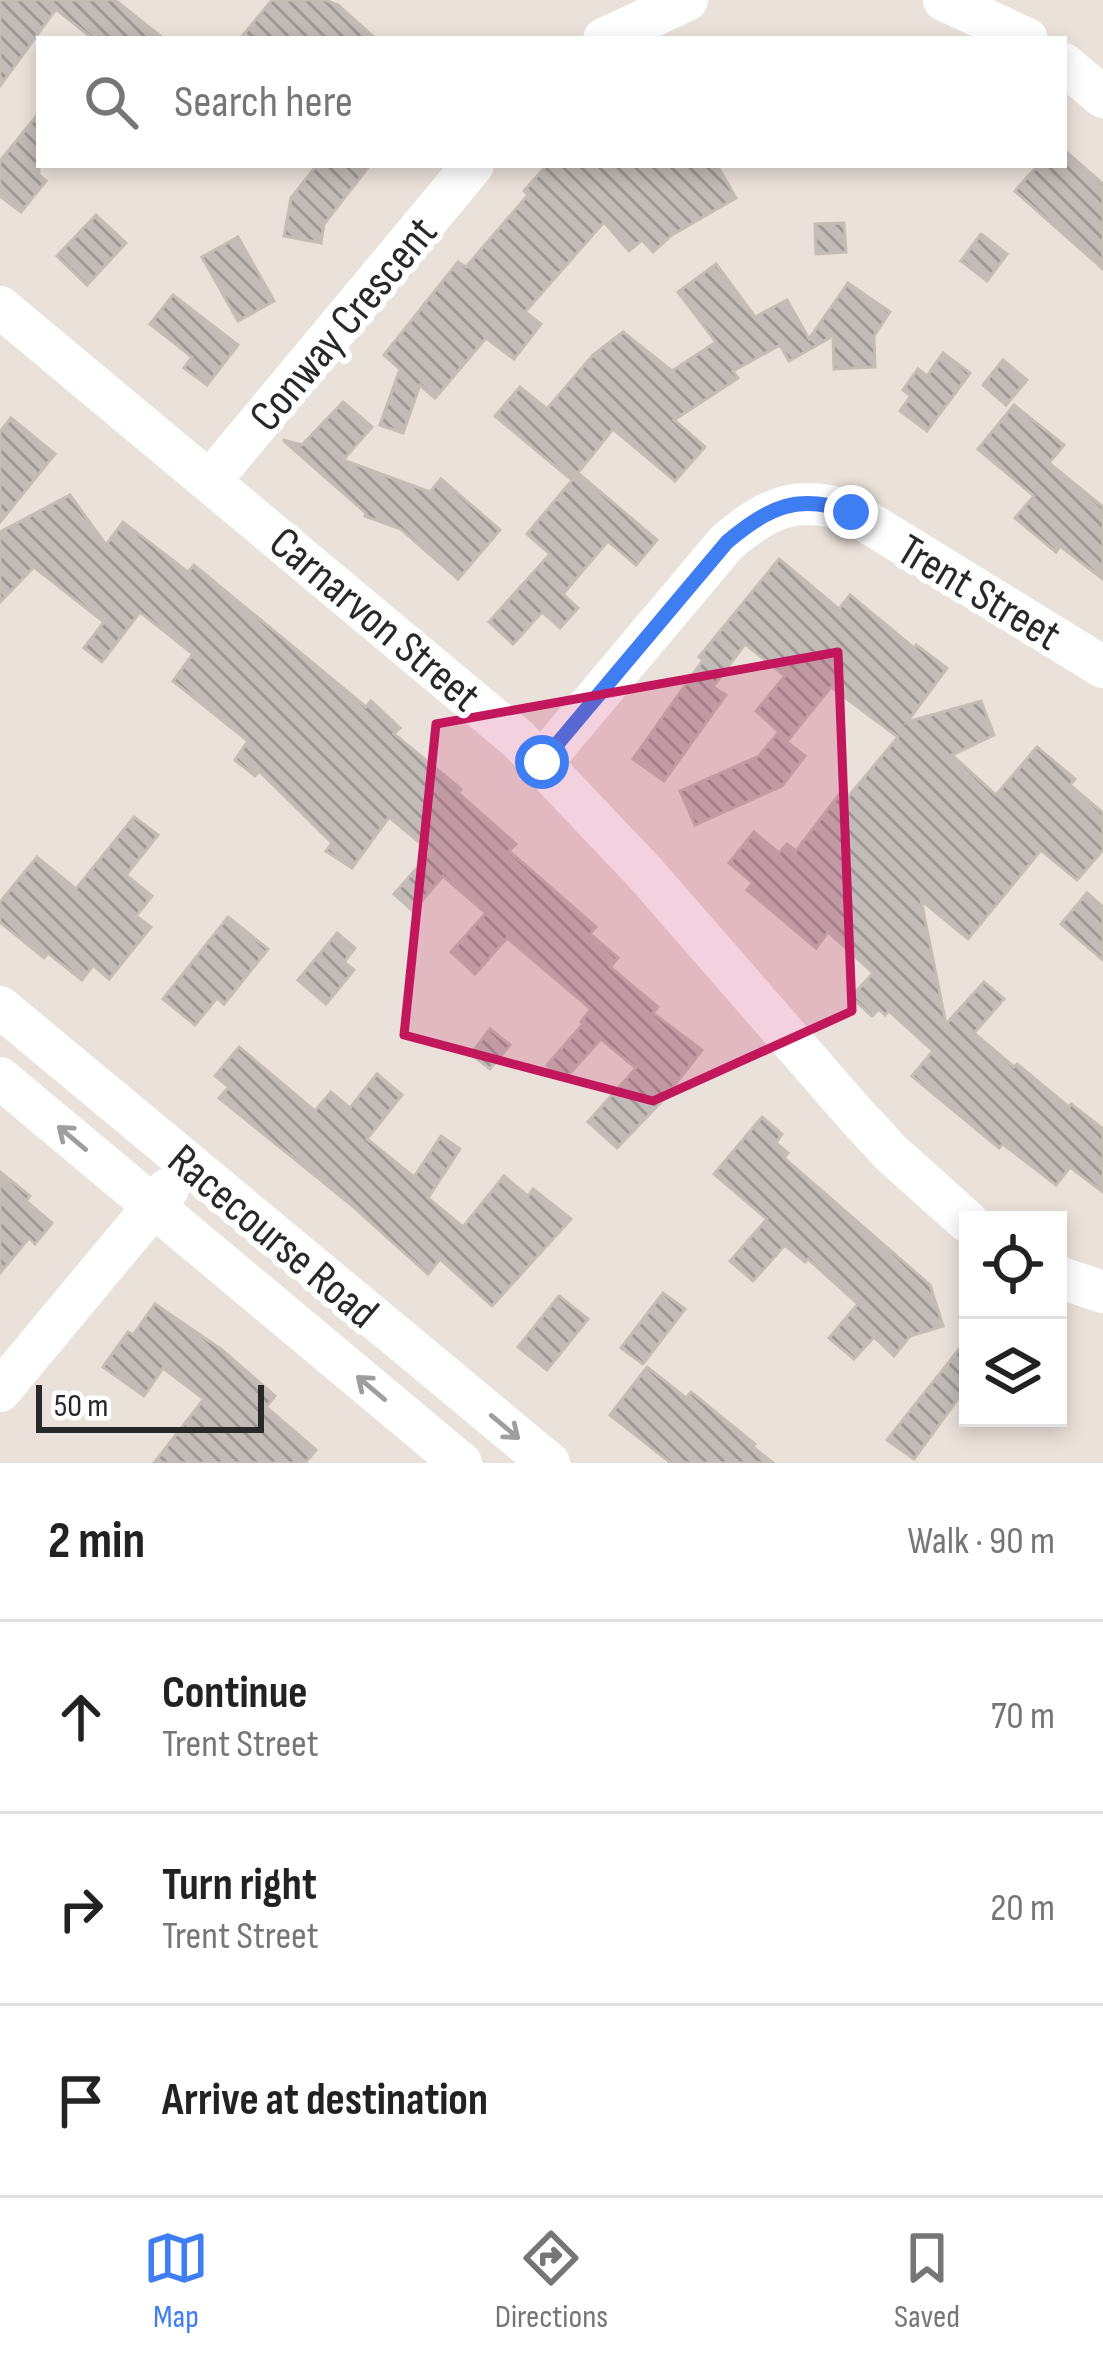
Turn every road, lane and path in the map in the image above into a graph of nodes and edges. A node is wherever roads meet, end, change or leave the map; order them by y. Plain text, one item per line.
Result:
1 (687, 0) edge
2 (944, 0) edge
3 (610, 36) edge
4 (1021, 36) edge
5 (1067, 67) edge
6 (1103, 97) edge
7 (471, 168) edge
8 (0, 307) edge
9 (210, 481) junction
10 (1103, 667) edge
11 (542, 762) junction
12 (0, 1007) edge
13 (0, 1078) edge
14 (188, 1165) junction
15 (153, 1207) junction
16 (959, 1214) edge
17 (1067, 1280) edge
18 (1103, 1292) edge
19 (0, 1391) edge
20 (461, 1463) edge
21 (549, 1463) edge

1 - 3 street
2 - 4 street
5 - 6 street
7 - 9 street, Conway Crescent
8 - 9 street, Carnarvon Street
9 - 11 street, Carnarvon Street
10 - 11 street, Trent Street
11 - 16 street, Carnarvon Street
12 - 14 street, Racecourse Road
15 -> 13 street, Racecourse Road
14 - 15 street
14 -> 21 street, Racecourse Road
15 - 19 street
20 -> 15 street, Racecourse Road
17 - 18 street

